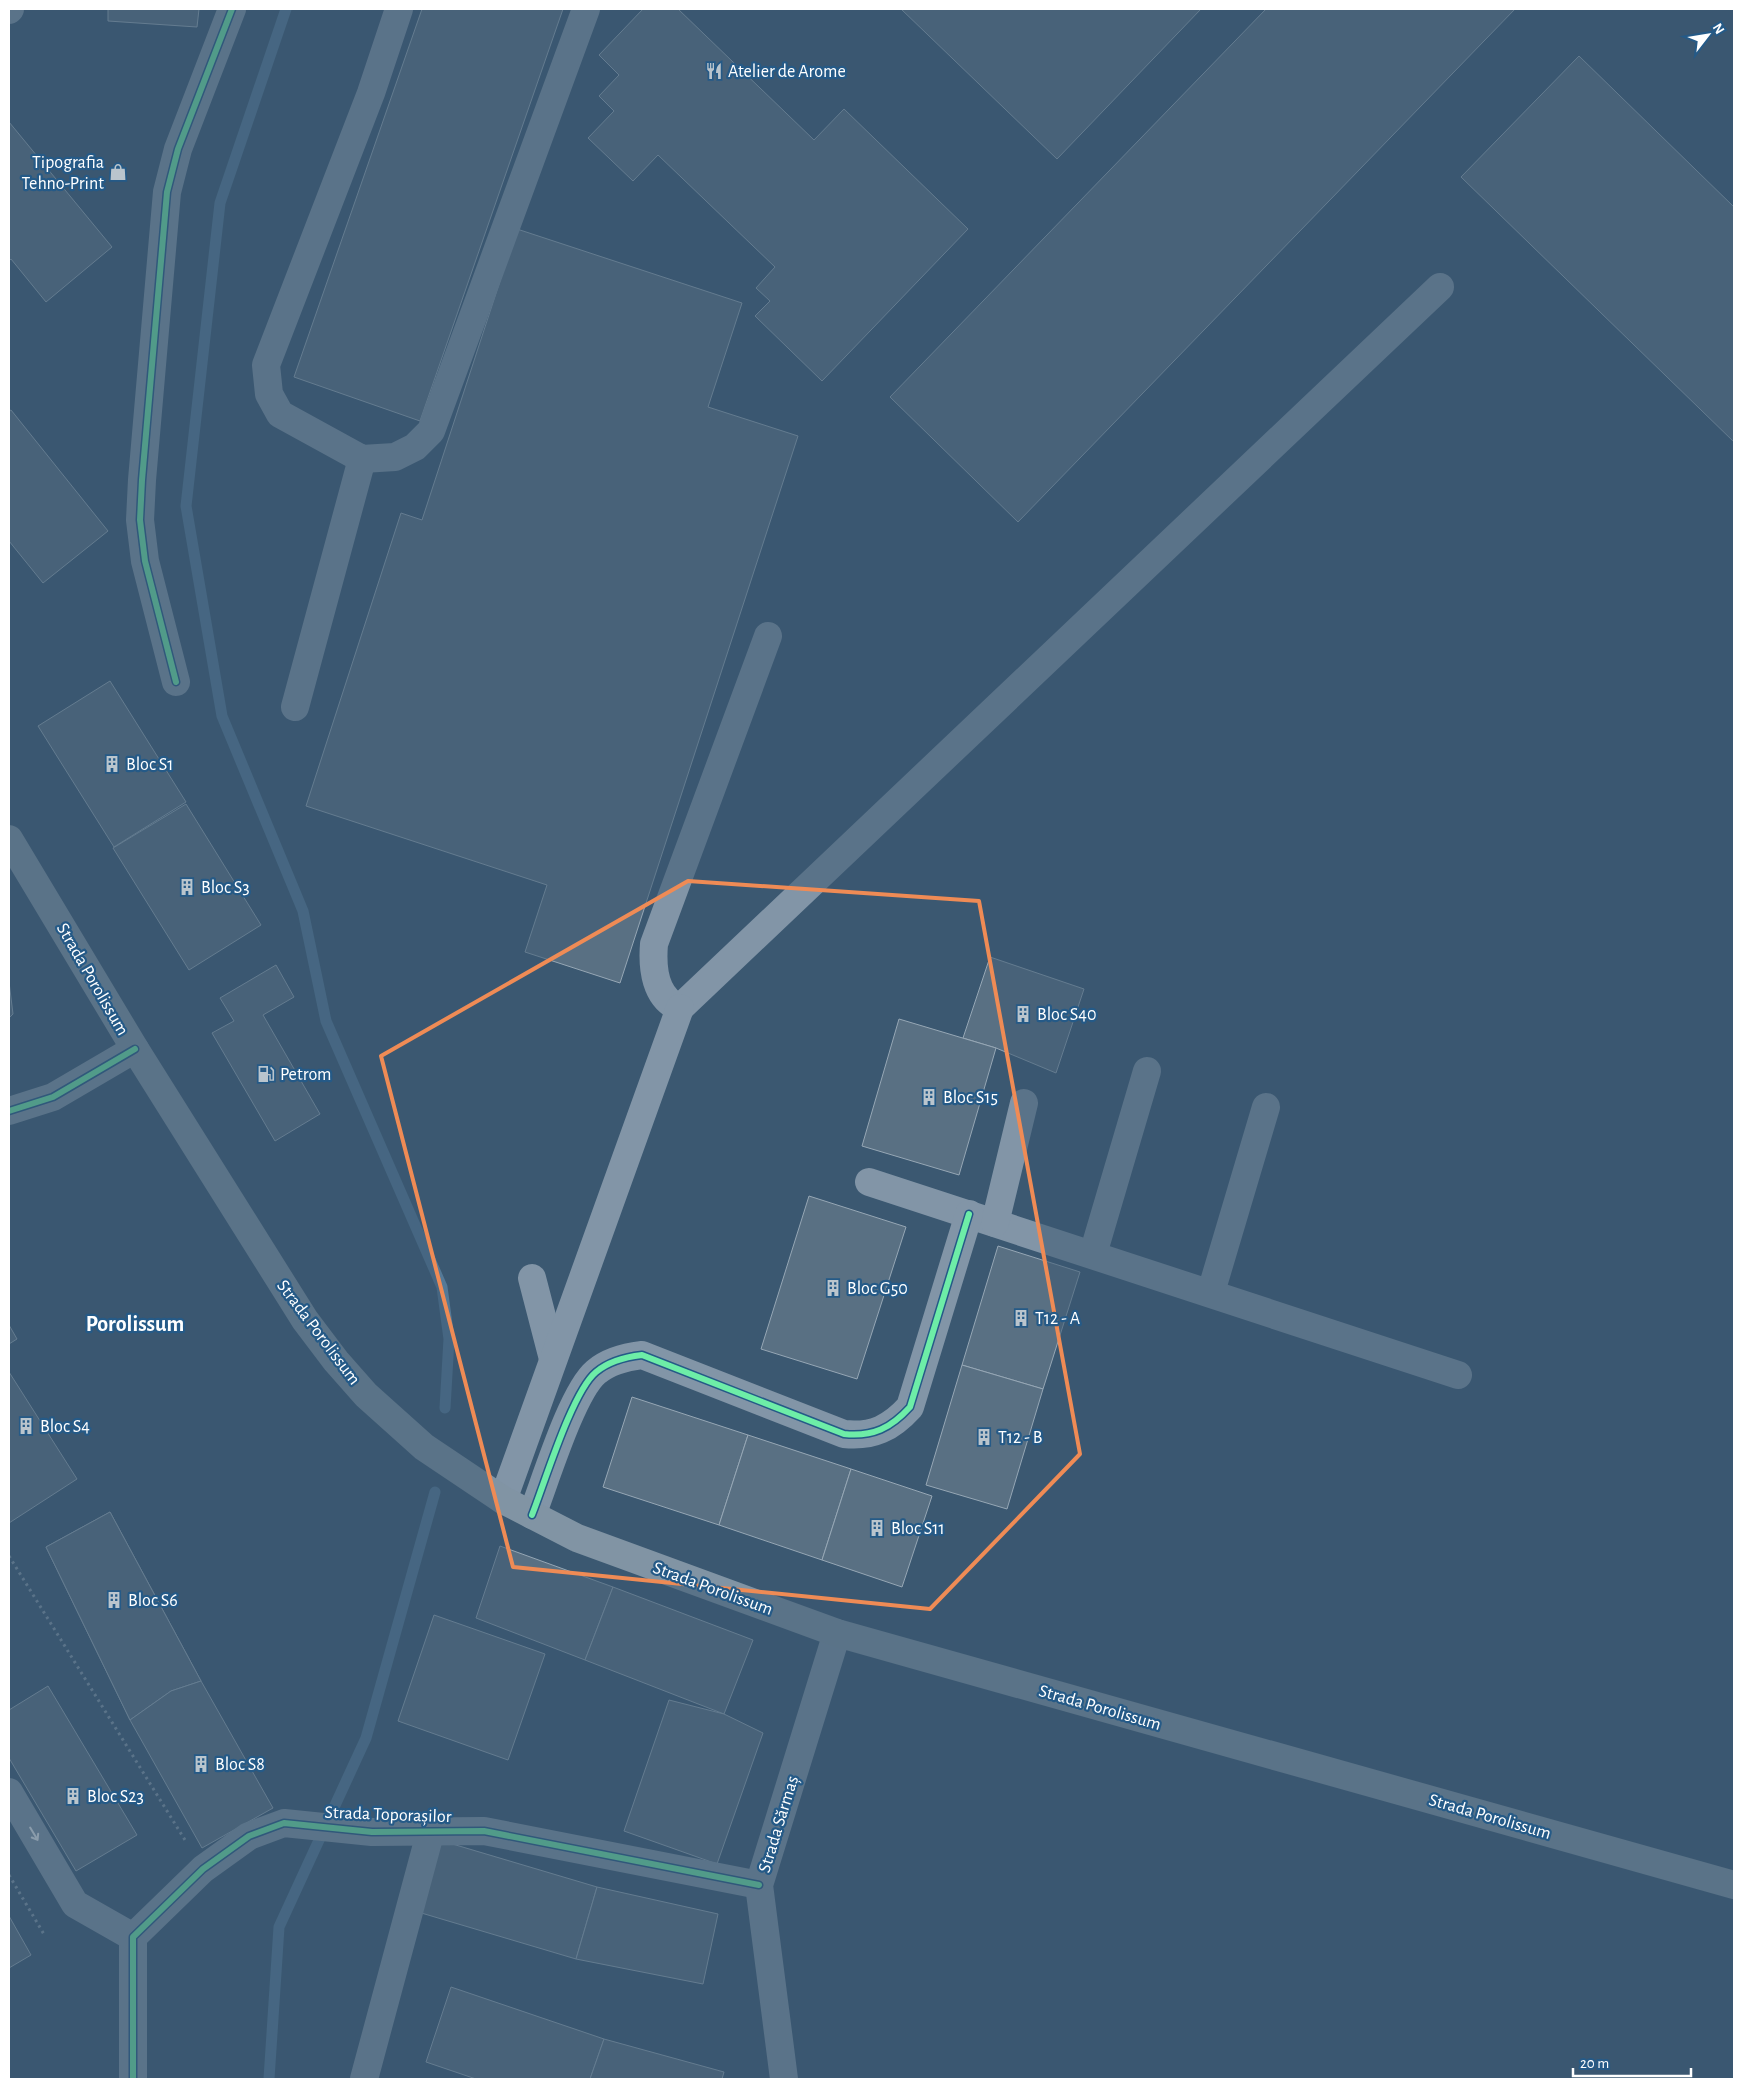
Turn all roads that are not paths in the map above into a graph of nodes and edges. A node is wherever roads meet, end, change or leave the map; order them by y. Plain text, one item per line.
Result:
1 (232, 9) edge
2 (399, 9) edge
3 (586, 9) edge
4 (1440, 287) dead end
5 (362, 459) junction
6 (768, 636) dead end
7 (176, 682) dead end
8 (296, 707) dead end
9 (9, 839) edge
10 (680, 1008) junction
11 (135, 1049) junction
12 (1147, 1071) dead end
13 (1024, 1103) dead end
14 (1266, 1106) dead end
15 (9, 1111) edge
16 (869, 1182) dead end
17 (968, 1214) junction
18 (995, 1223) junction
19 (1092, 1254) junction
20 (532, 1278) dead end
21 (1211, 1292) junction
22 (553, 1359) junction
23 (1458, 1375) dead end
24 (503, 1500) junction
25 (532, 1514) junction
26 (837, 1633) junction
27 (9, 1792) edge
28 (431, 1830) junction
29 (1734, 1884) edge
30 (759, 1885) junction
31 (133, 1937) junction
32 (133, 2079) edge
33 (364, 2079) edge
34 (784, 2079) edge

1 - 7 street
2 - 5 street
3 - 5 street
4 - 10 street
5 - 8 street
6 - 10 street
9 - 11 main road, Strada Porolissum
10 - 22 street
11 - 15 street
11 - 24 main road, Strada Porolissum
12 - 19 street
13 - 18 street
14 - 21 street
16 - 17 street
17 - 18 street
17 - 25 street
18 - 19 street
19 - 21 street
20 - 22 street
21 - 23 street
22 - 24 street
24 - 25 main road, Strada Porolissum
25 - 26 main road, Strada Porolissum
26 - 29 main road, Strada Porolissum
26 - 30 street, Strada Sărmaș
27 -> 31 street
28 - 30 street, Strada Toporașilor
28 - 31 street, Strada Toporașilor
28 - 33 street
30 - 34 street, Strada Sărmaș
31 - 32 street

